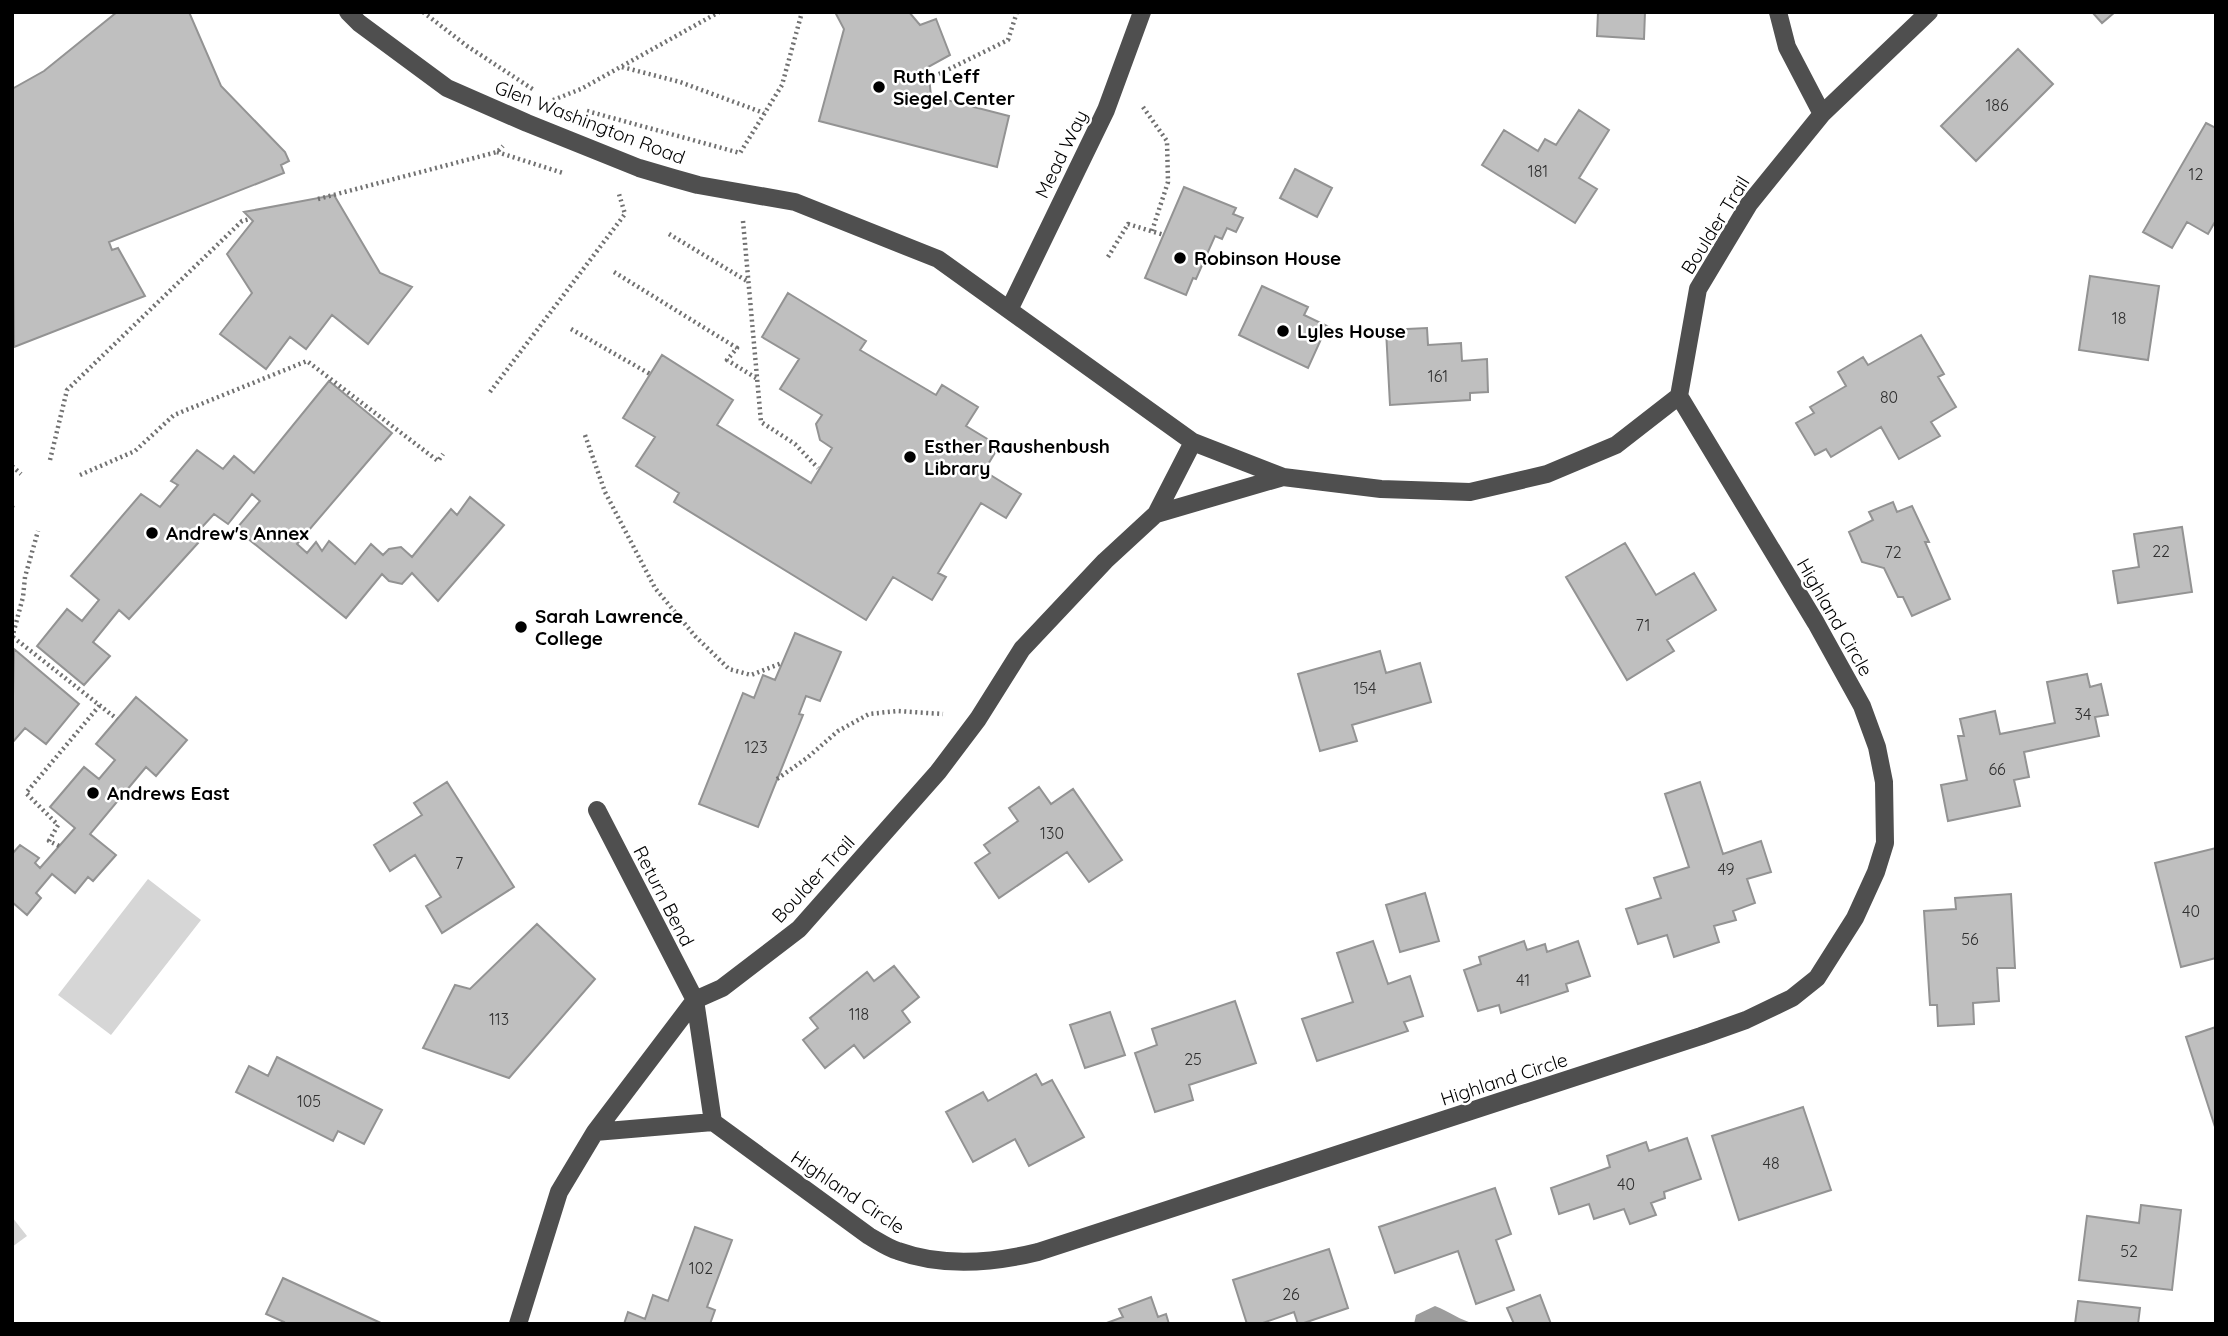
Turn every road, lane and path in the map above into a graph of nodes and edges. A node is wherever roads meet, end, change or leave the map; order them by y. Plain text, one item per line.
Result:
1 (348, 12) edge
2 (423, 12) edge
3 (719, 12) edge
4 (802, 12) edge
5 (1017, 12) edge
6 (1142, 12) edge
7 (1778, 12) edge
8 (1929, 12) edge
9 (622, 66) junction
10 (929, 79) dead end
11 (540, 94) dead end
12 (563, 105) dead end
13 (1143, 107) dead end
14 (575, 108) dead end
15 (764, 113) junction
16 (1822, 114) junction
17 (507, 141) dead end
18 (740, 153) junction
19 (741, 193) junction
20 (318, 199) dead end
21 (629, 205) dead end
22 (250, 219) dead end
23 (1152, 231) junction
24 (669, 234) dead end
25 (1164, 234) dead end
26 (1108, 257) dead end
27 (614, 272) dead end
28 (748, 282) junction
29 (1009, 310) junction
30 (571, 329) dead end
31 (650, 374) dead end
32 (757, 379) junction
33 (490, 391) dead end
34 (1679, 396) junction
35 (585, 435) dead end
36 (1193, 442) junction
37 (443, 454) dead end
38 (50, 460) dead end
39 (12, 466) edge
40 (818, 468) dead end
41 (21, 474) dead end
42 (80, 475) dead end
43 (1283, 477) junction
44 (1156, 514) junction
45 (38, 531) dead end
46 (13, 637) edge
47 (782, 663) dead end
48 (100, 705) junction
49 (117, 719) dead end
50 (978, 719) junction
51 (777, 779) dead end
52 (597, 810) dead end
53 (59, 846) dead end
54 (695, 1000) junction
55 (713, 1122) junction
56 (595, 1132) junction
57 (518, 1324) edge

1 - 19 street, Glen Washington Road
2 - 11 path
3 - 9 path
4 - 15 path
5 - 10 path
6 - 29 street, Mead Way
7 - 16 street
8 - 16 street, Boulder Trail
9 - 12 path
9 - 15 path
13 - 23 path
14 - 18 path
15 - 18 path
16 - 34 street, Boulder Trail
17 - 20 path
18 - 19 path
19 - 28 path
19 - 29 street, Glen Washington Road
21 - 33 path
22 - 38 path
23 - 25 path
23 - 26 path
24 - 28 path
27 - 32 path
28 - 32 path
29 - 36 street, Glen Washington Road
30 - 31 path
32 - 40 path
34 - 43 street, Boulder Trail
34 - 55 street, Highland Circle
35 - 47 path
36 - 43 street, Boulder Trail
36 - 44 street, Boulder Trail
37 - 42 path
39 - 41 path
43 - 44 street, Boulder Trail
44 - 50 street, Boulder Trail
45 - 46 path
46 - 48 path
48 - 49 path
48 - 53 path
50 - 51 path
50 - 54 street, Boulder Trail
52 - 54 street, Return Bend
54 - 55 street, Return Bend
54 - 56 street, Boulder Trail
55 - 56 street
56 - 57 street, Boulder Trail

